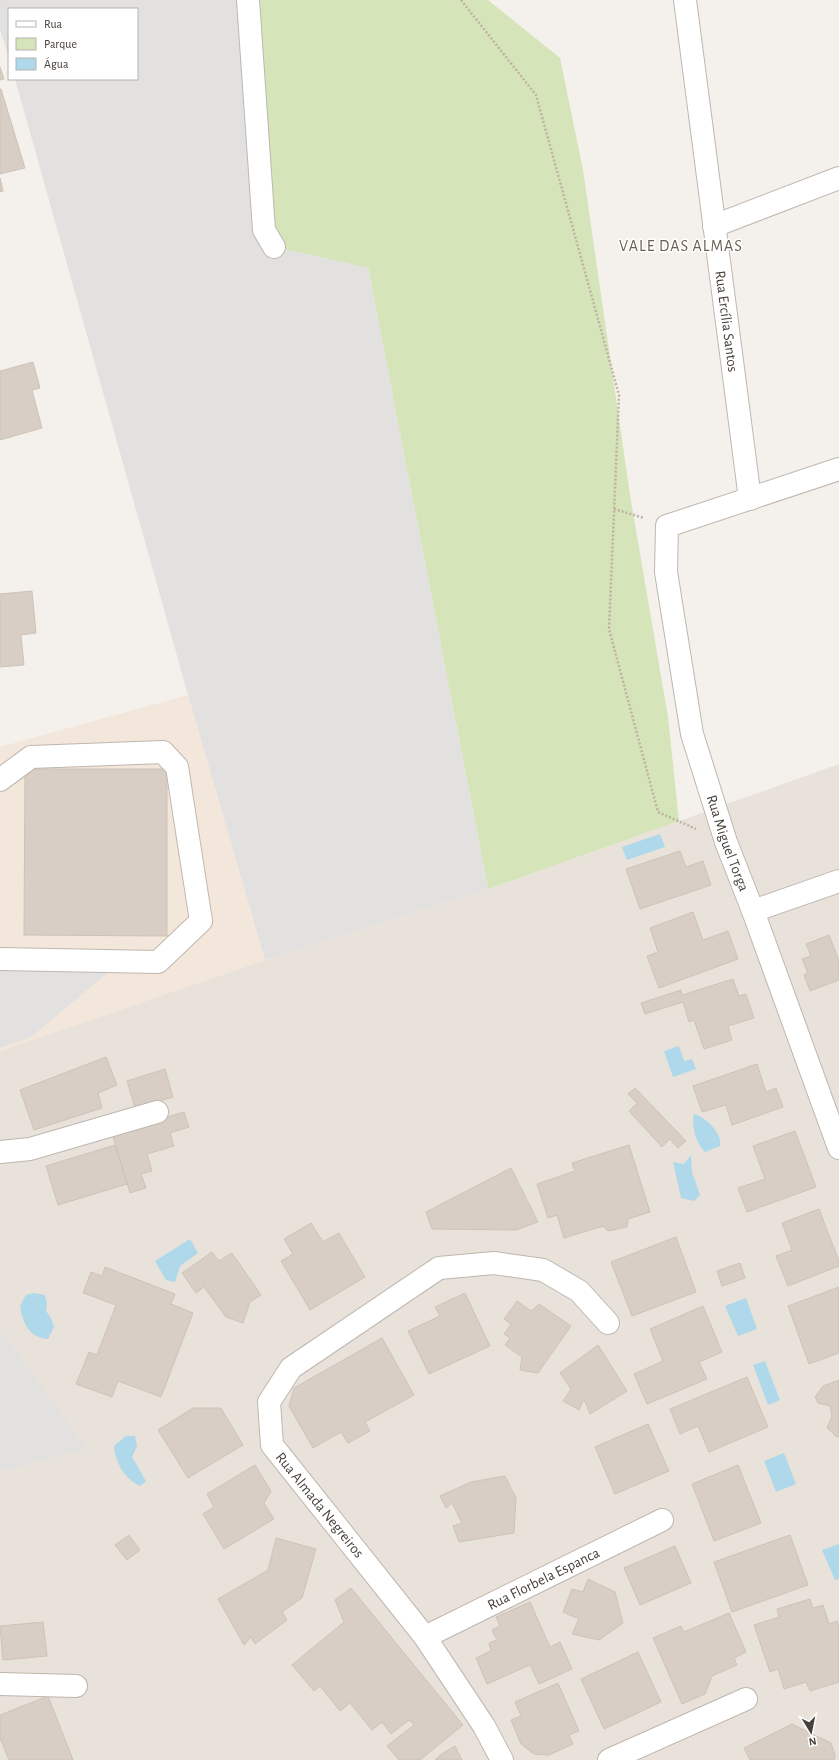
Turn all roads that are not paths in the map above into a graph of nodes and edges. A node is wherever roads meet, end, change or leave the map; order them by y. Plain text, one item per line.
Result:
1 (248, 0) edge
2 (684, 0) edge
3 (839, 178) edge
4 (714, 226) junction
5 (274, 247) dead end
6 (839, 469) edge
7 (750, 499) junction
8 (0, 780) edge
9 (839, 881) edge
10 (753, 911) junction
11 (0, 960) edge
12 (157, 1112) dead end
13 (839, 1148) edge
14 (0, 1152) edge
15 (608, 1323) dead end
16 (662, 1520) dead end
17 (425, 1637) junction
18 (0, 1684) edge
19 (76, 1686) dead end
20 (746, 1699) dead end
21 (502, 1760) edge
22 (609, 1760) edge

1 - 5 street
2 - 4 street, Rua Ercília Santos
3 - 4 street
4 - 7 street, Rua Ercília Santos
6 - 7 street
7 - 10 street, Rua Miguel Torga
8 - 11 street
9 - 10 street
10 - 13 street, Rua Miguel Torga
12 - 14 street
15 - 17 street, Rua Almada Negreiros
16 - 17 street, Rua Florbela Espanca
17 - 21 street, Rua Almada Negreiros
18 - 19 street
20 - 22 street

